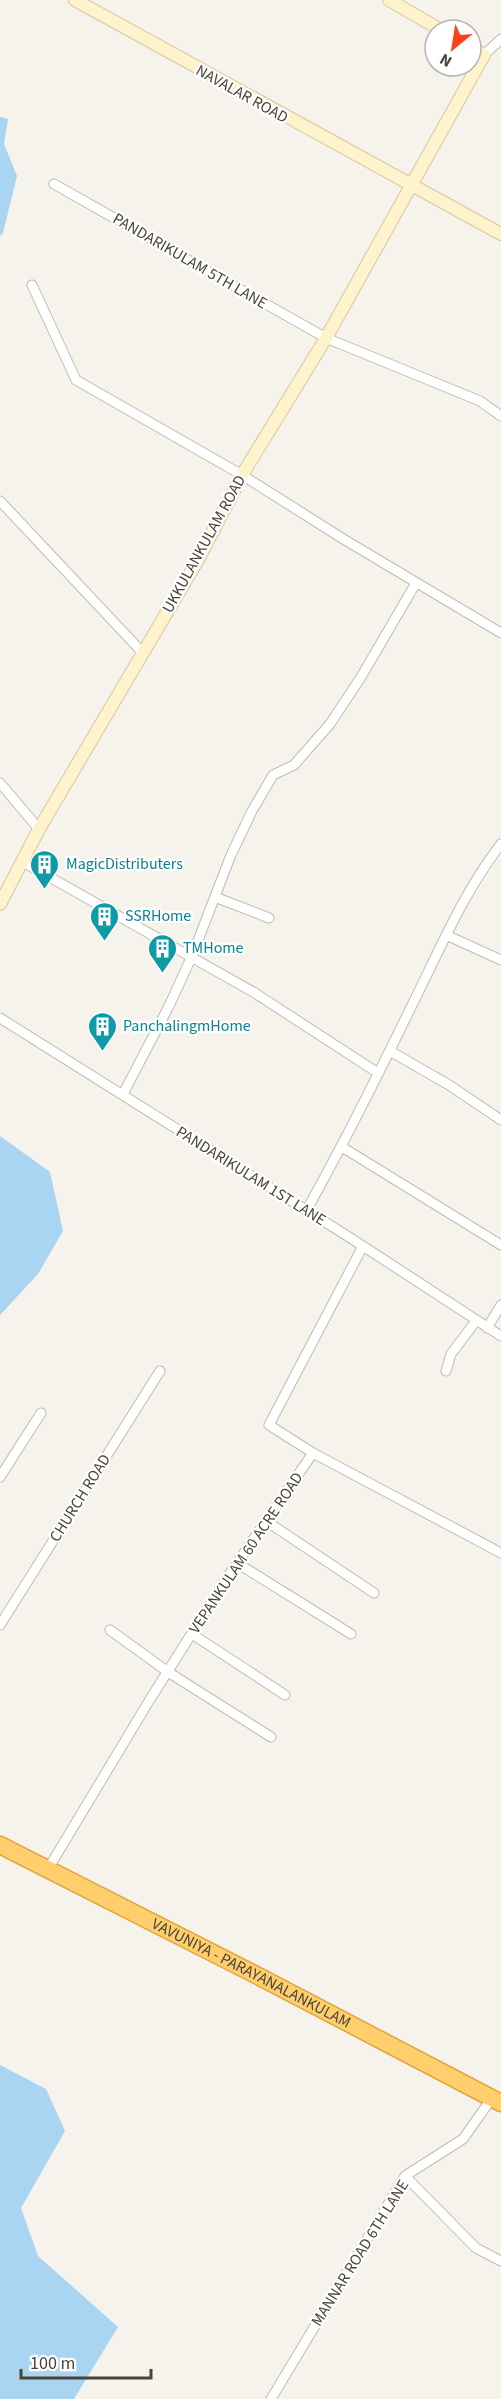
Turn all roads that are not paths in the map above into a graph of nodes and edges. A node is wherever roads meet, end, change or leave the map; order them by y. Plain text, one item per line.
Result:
1 (75, 0) edge
2 (389, 0) edge
3 (423, 20) edge
4 (501, 39) edge
5 (484, 55) joint
6 (54, 184) dead end
7 (411, 186) junction
8 (501, 234) edge
9 (32, 285) dead end
10 (326, 338) junction
11 (501, 416) edge
12 (242, 475) junction
13 (0, 501) edge
14 (416, 583) junction
15 (501, 633) edge
16 (142, 652) junction
17 (0, 783) edge
18 (39, 829) junction
19 (501, 844) edge
20 (23, 862) junction
21 (215, 897) junction
22 (0, 904) edge
23 (269, 918) dead end
24 (446, 935) junction
25 (192, 956) junction
26 (501, 960) edge
27 (0, 1018) edge
28 (390, 1051) junction
29 (378, 1073) junction
30 (123, 1094) junction
31 (501, 1120) edge
32 (342, 1146) junction
33 (306, 1211) junction
34 (501, 1245) edge
35 (363, 1246) junction
36 (501, 1305) edge
37 (476, 1321) junction
38 (488, 1328) junction
39 (501, 1336) edge
40 (160, 1371) dead end
41 (446, 1371) dead end
42 (41, 1413) dead end
43 (313, 1454) junction
44 (0, 1477) edge
45 (266, 1521) junction
46 (501, 1553) edge
47 (237, 1563) junction
48 (374, 1593) dead end
49 (0, 1625) edge
50 (110, 1630) dead end
51 (192, 1634) junction
52 (351, 1634) dead end
53 (168, 1672) junction
54 (285, 1695) dead end
55 (271, 1737) dead end
56 (0, 1845) edge
57 (48, 1869) junction
58 (496, 2101) edge
59 (405, 2176) junction
60 (501, 2261) edge
61 (271, 2399) edge

1 - 7 street, NAVALAR ROAD
2 - 3 street
4 - 5 street
5 - 7 street, UKKULANKULAM ROAD
6 - 10 street, PANDARIKULAM 5TH LANE
7 - 8 street, NAVALAR ROAD
7 - 10 street, UKKULANKULAM ROAD
9 - 12 street
10 - 11 street, PANDARIKULAM 5TH LANE
10 - 12 street, UKKULANKULAM ROAD
12 - 14 street
12 - 16 street, UKKULANKULAM ROAD
13 - 16 street
14 - 15 street
14 - 21 street
16 - 18 street, UKKULANKULAM ROAD
17 - 18 street
18 - 20 street, UKKULANKULAM ROAD
19 - 24 street
20 - 22 street, UKKULANKULAM ROAD
20 - 25 street
21 - 23 street
21 - 25 street
24 - 26 street
24 - 28 street
25 - 29 street
25 - 30 street
27 - 30 street, PANDARIKULAM 1ST LANE
28 - 29 street
28 - 31 street
29 - 32 street
30 - 33 street, PANDARIKULAM 1ST LANE
32 - 33 street
32 - 34 street
33 - 35 street, PANDARIKULAM 1ST LANE
35 - 37 street, PANDARIKULAM 1ST LANE
35 - 43 street, VEPANKULAM 60 ACRE ROAD
36 - 38 street
37 - 38 street, PANDARIKULAM 1ST LANE
37 - 41 street
38 - 39 street, PANDARIKULAM 1ST LANE
40 - 49 street, CHURCH ROAD
42 - 44 street
43 - 45 street, VEPANKULAM 60 ACRE ROAD
43 - 46 street
45 - 47 street, VEPANKULAM 60 ACRE ROAD
45 - 48 street
47 - 51 street, VEPANKULAM 60 ACRE ROAD
47 - 52 street
50 - 53 street
51 - 53 street, VEPANKULAM 60 ACRE ROAD
51 - 54 street
53 - 55 street
53 - 57 street, VEPANKULAM 60 ACRE ROAD
56 - 57 highway, VAVUNIYA - PARAYANALANKULAM
57 - 58 highway, VAVUNIYA - PARAYANALANKULAM
58 - 59 street, MANNAR ROAD 6TH LANE
59 - 60 street
59 - 61 street, MANNAR ROAD 6TH LANE

